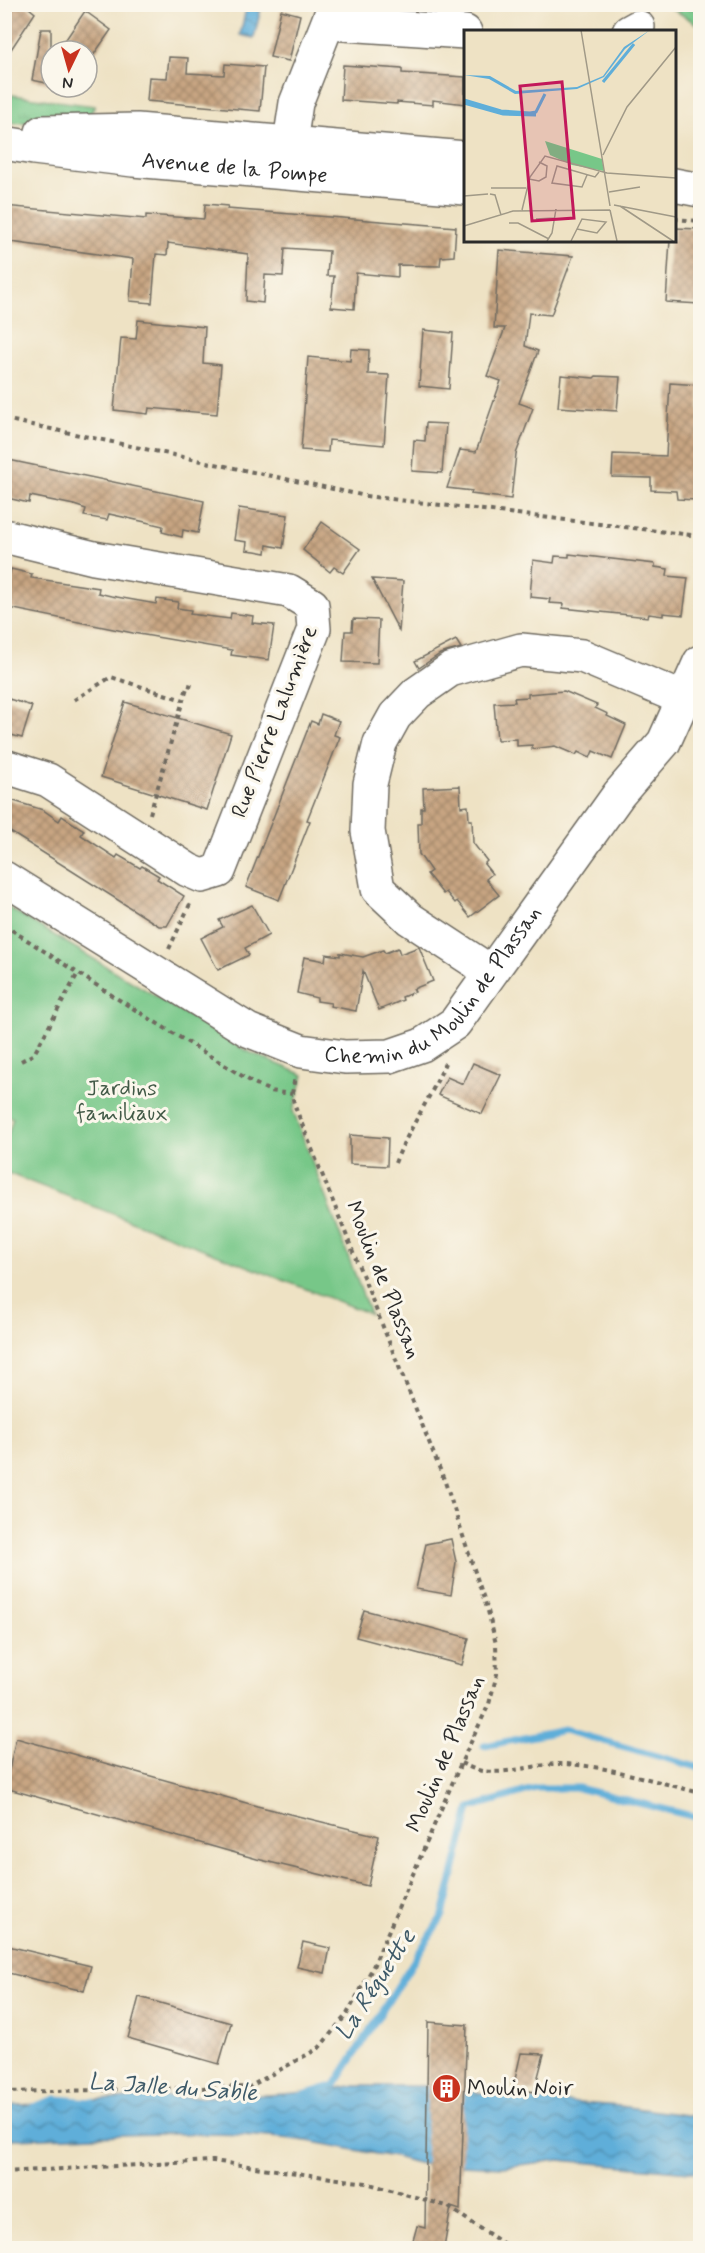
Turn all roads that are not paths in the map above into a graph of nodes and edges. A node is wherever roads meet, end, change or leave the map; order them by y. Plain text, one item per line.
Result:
1 (332, 14) edge
2 (464, 32) edge
3 (4, 132) edge
4 (4, 142) edge
5 (287, 158) junction
6 (464, 158) edge
7 (675, 184) edge
8 (464, 188) edge
9 (700, 190) edge
10 (700, 197) edge
11 (675, 198) edge
12 (4, 536) edge
13 (700, 662) edge
14 (684, 699) junction
15 (4, 766) edge
16 (4, 878) edge
17 (491, 972) junction

1 - 2 street
1 - 5 street
3 - 5 street, Avenue de la Pompe
4 - 5 street, Avenue de la Pompe
5 - 6 street, Avenue de la Pompe
5 - 8 street, Avenue de la Pompe
7 - 9 street
10 - 11 street
12 - 15 street, Rue Pierre Lalumière
13 - 14 street, Chemin du Moulin de Plassan
14 - 17 street, Chemin du Moulin de Plassan
14 - 17 street
16 - 17 street, Chemin du Moulin de Plassan

